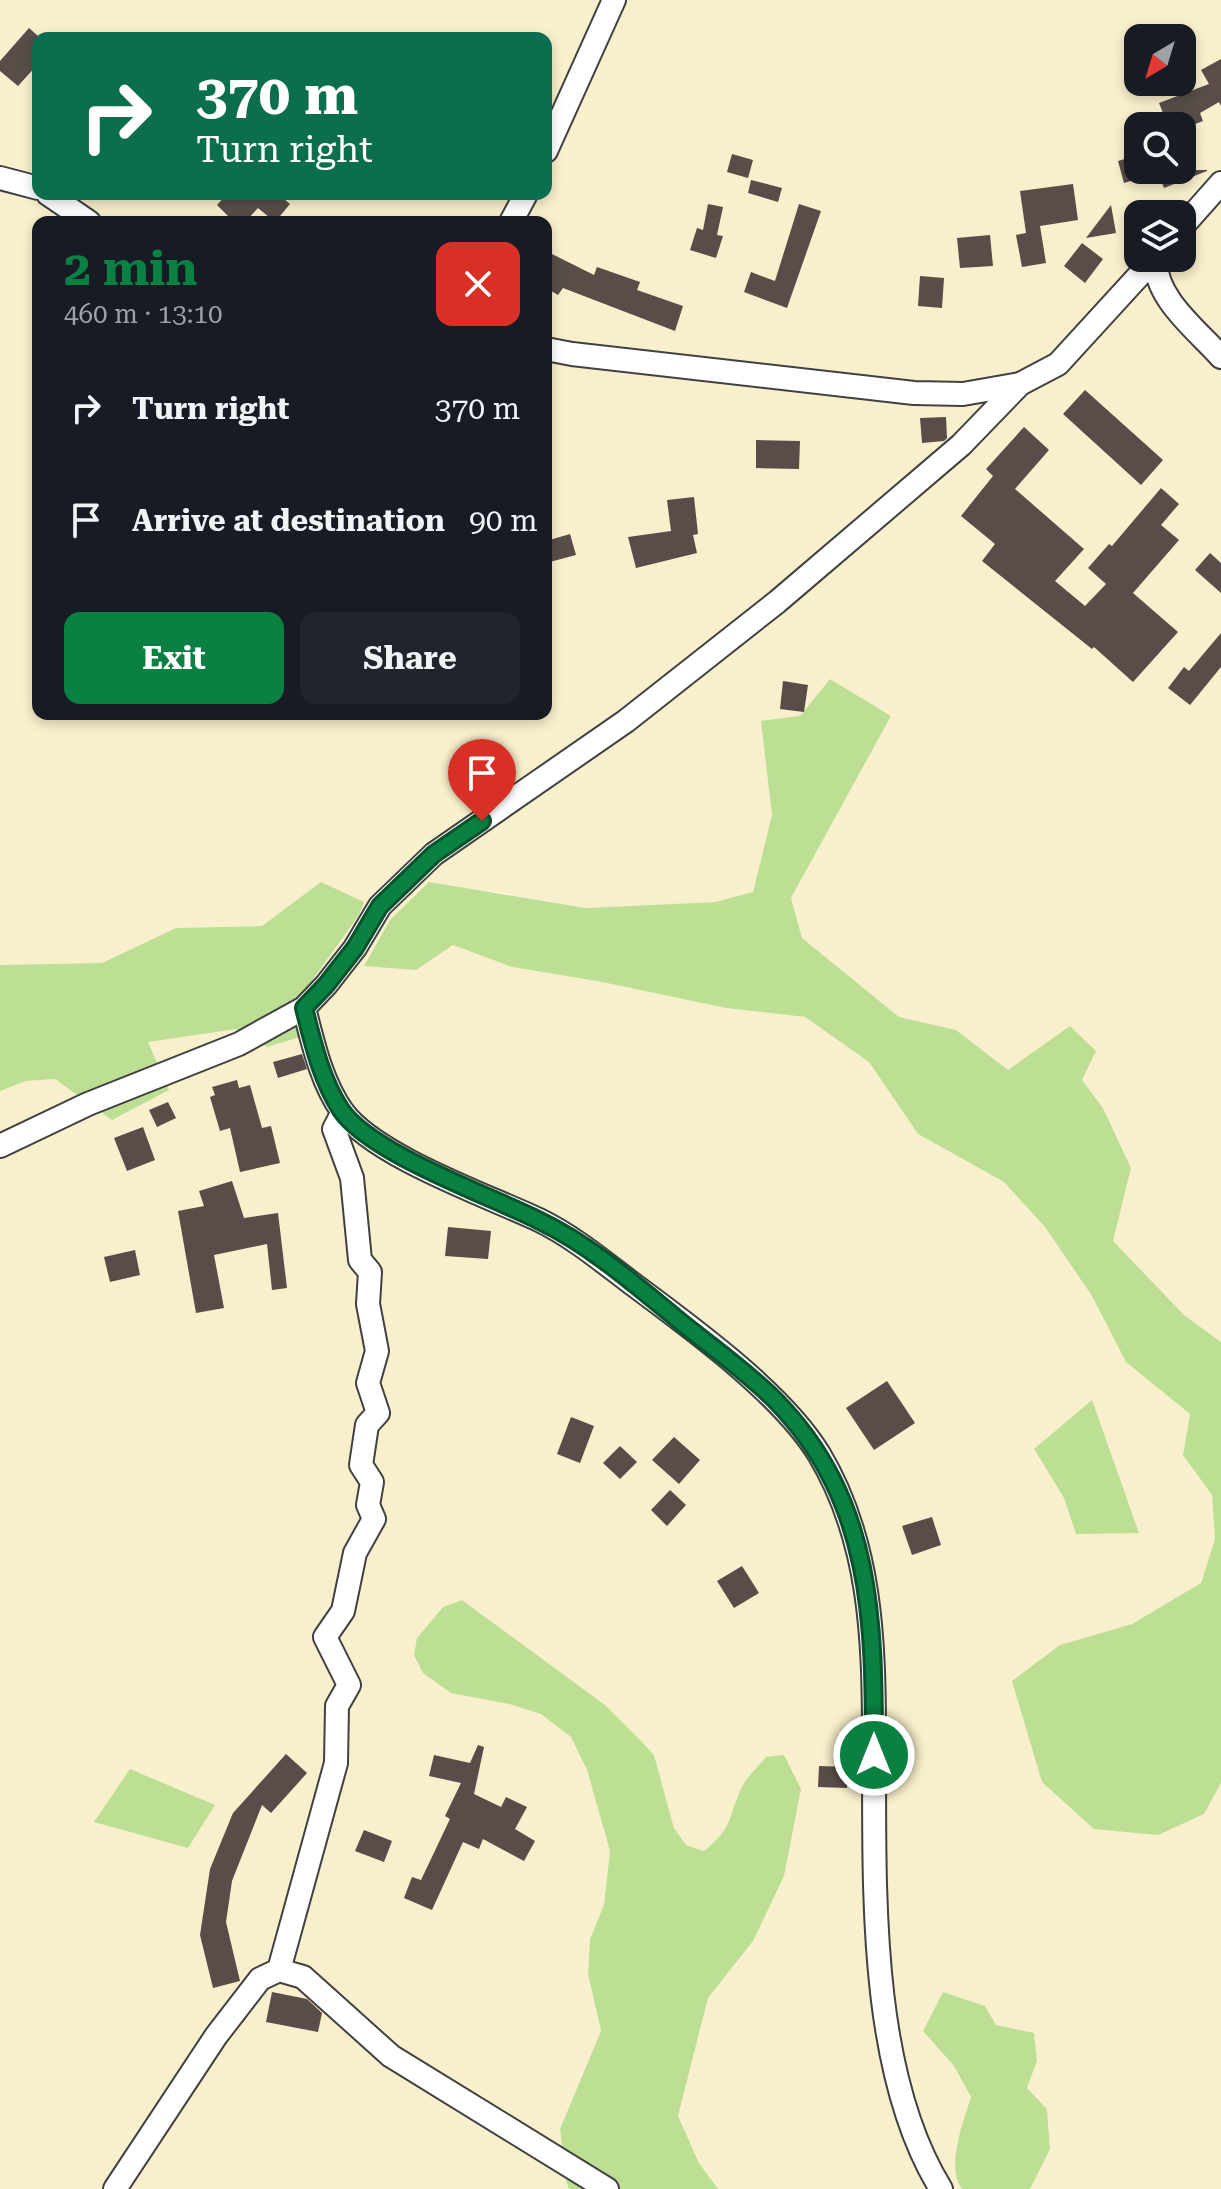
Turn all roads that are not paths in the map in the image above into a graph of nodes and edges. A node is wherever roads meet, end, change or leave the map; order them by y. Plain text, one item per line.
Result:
1 (614, 0) edge
2 (552, 138) edge
3 (0, 178) edge
4 (1221, 183) edge
5 (32, 186) edge
6 (57, 200) edge
7 (1196, 211) edge
8 (80, 216) edge
9 (1143, 272) edge
10 (1155, 272) edge
11 (552, 350) edge
12 (1221, 357) edge
13 (1020, 384) junction
14 (304, 1008) junction
15 (343, 1112) junction
16 (0, 1146) edge
17 (279, 1970) junction
18 (115, 2189) edge
19 (607, 2189) edge
20 (941, 2189) edge

1 - 2 street
3 - 5 street
4 - 7 street
6 - 8 street
9 - 13 street
10 - 12 street
11 - 13 street
13 - 14 street
14 - 15 street
14 - 16 street
15 - 17 street
15 - 20 street
17 - 18 street
17 - 19 street

